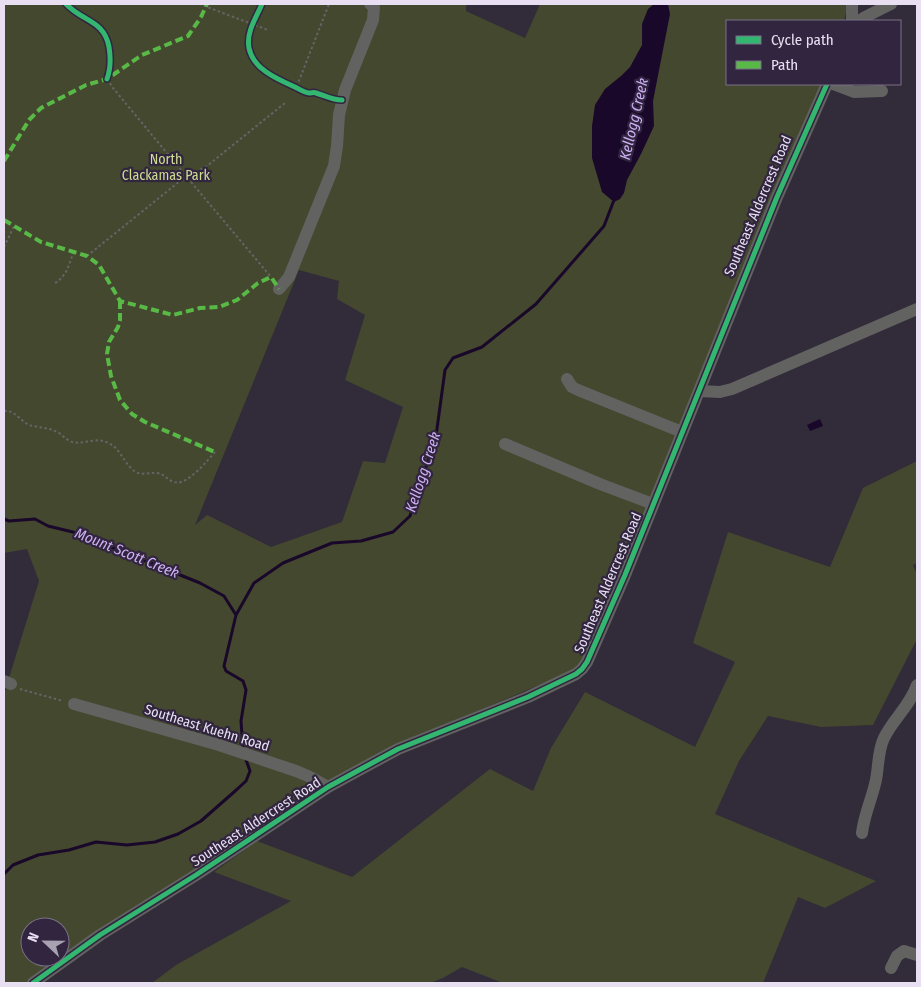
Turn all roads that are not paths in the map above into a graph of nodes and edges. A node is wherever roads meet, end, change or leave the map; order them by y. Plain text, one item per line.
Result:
1 (370, 4) edge
2 (852, 4) edge
3 (891, 4) edge
4 (852, 20) edge
5 (860, 20) edge
6 (827, 85) edge
7 (836, 85) edge
8 (882, 91) dead end
9 (279, 289) dead end
10 (917, 309) edge
11 (567, 379) dead end
12 (699, 391) junction
13 (682, 432) junction
14 (505, 444) dead end
15 (653, 504) junction
16 (917, 686) edge
17 (74, 704) road end
18 (328, 787) junction
19 (862, 833) dead end
20 (917, 955) edge
21 (891, 968) dead end
22 (34, 983) edge

1 - 9 street
2 - 4 street
3 - 5 street
6 - 12 street, Southeast Aldercrest Road
7 - 8 street
10 - 12 street
11 - 13 street
12 - 13 street, Southeast Aldercrest Road
13 - 15 street, Southeast Aldercrest Road
14 - 15 street
15 - 18 street, Southeast Aldercrest Road
16 - 19 street
17 - 18 street, Southeast Kuehn Road
18 - 22 street, Southeast Aldercrest Road
20 - 21 street

